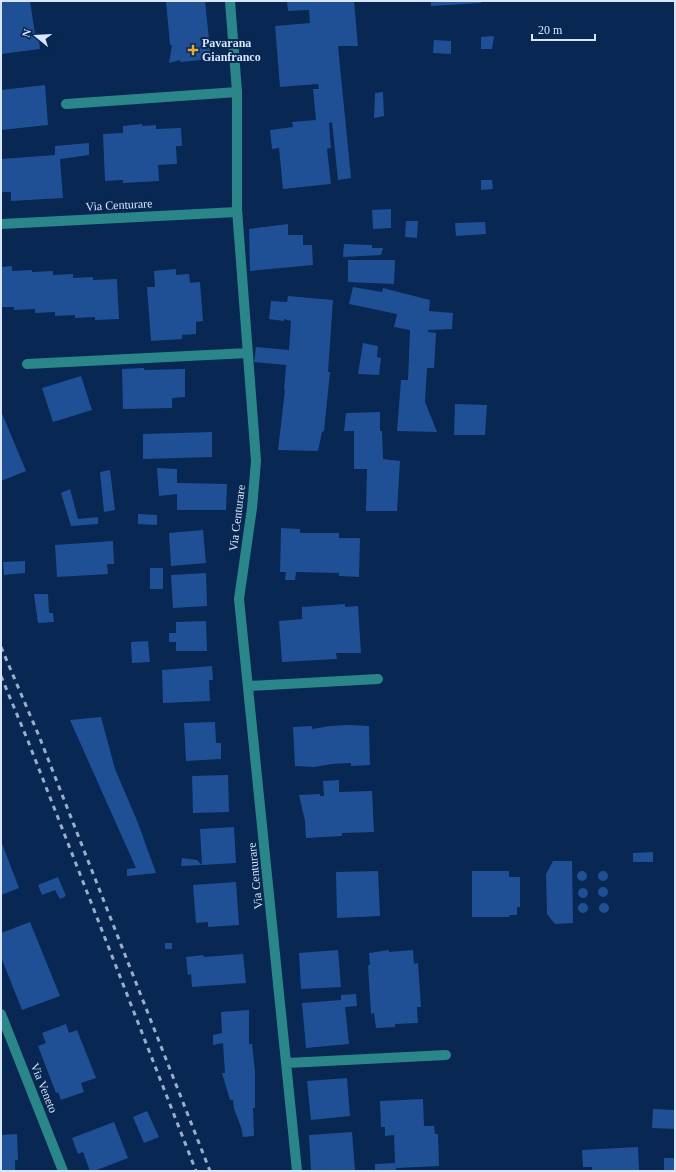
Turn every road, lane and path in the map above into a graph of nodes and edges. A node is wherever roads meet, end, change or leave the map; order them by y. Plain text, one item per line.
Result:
1 (230, 1) edge
2 (237, 92) junction
3 (66, 104) dead end
4 (238, 212) junction
5 (1, 224) edge
6 (248, 353) junction
7 (27, 364) dead end
8 (378, 678) dead end
9 (249, 686) junction
10 (1, 1014) edge
11 (4, 1030) edge
12 (446, 1055) dead end
13 (287, 1063) junction
14 (63, 1171) edge
15 (297, 1171) edge

1 - 2 street, Via Centurare
2 - 3 street
2 - 4 street, Via Centurare
4 - 5 street, Via Centurare
4 - 6 street, Via Centurare
6 - 7 street
6 - 9 street, Via Centurare
8 - 9 street
9 - 13 street, Via Centurare
10 - 11 street, Via Veneto
11 - 14 street, Via Veneto
12 - 13 street
13 - 15 street, Via Centurare

